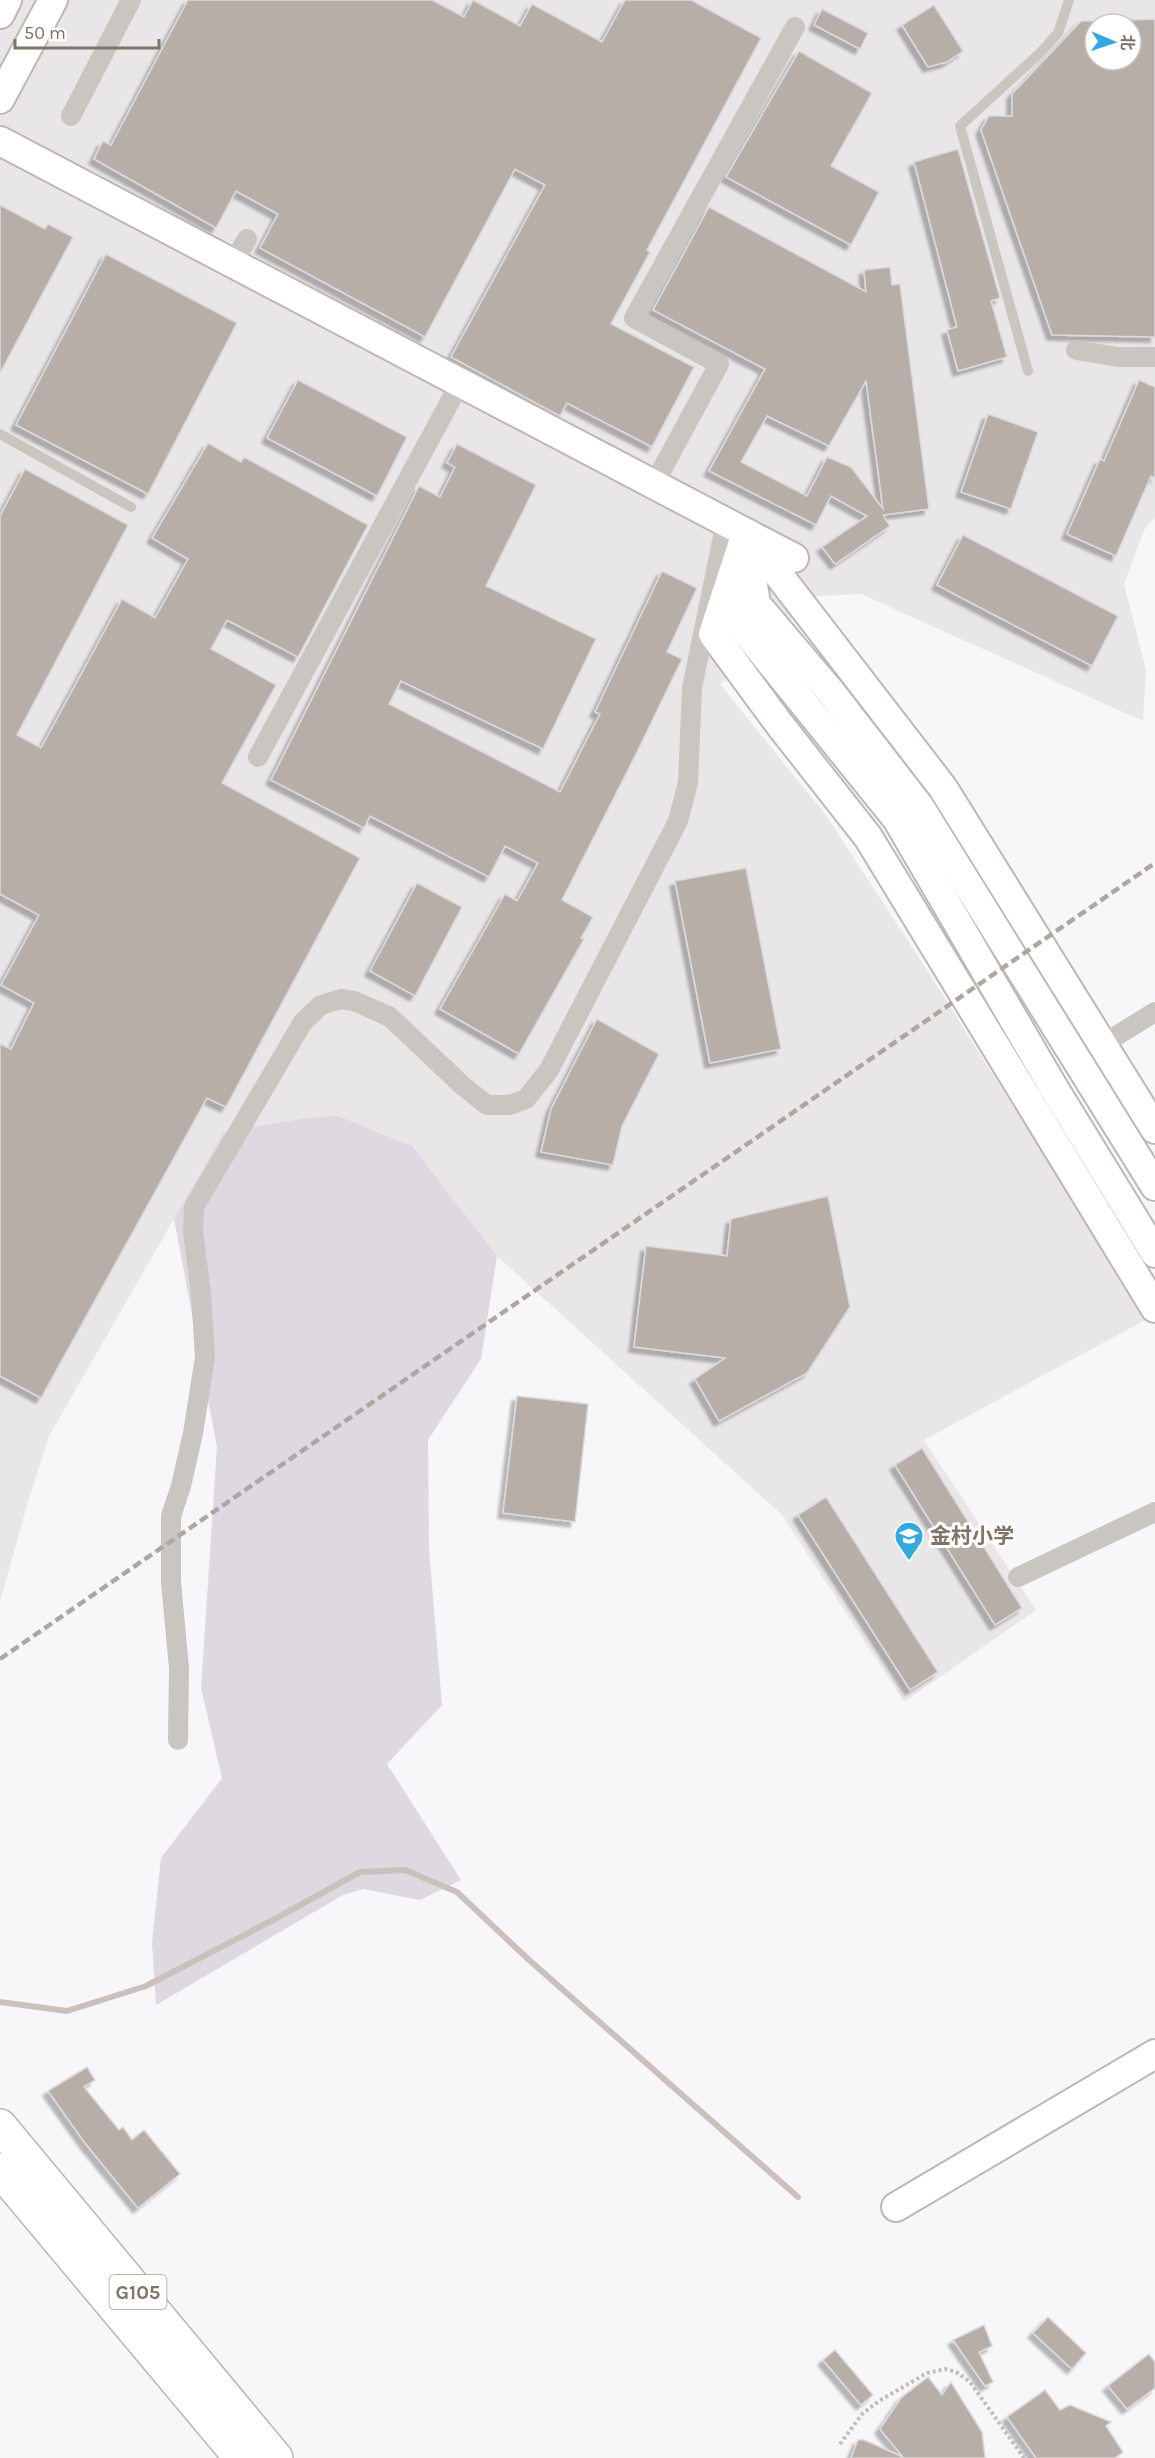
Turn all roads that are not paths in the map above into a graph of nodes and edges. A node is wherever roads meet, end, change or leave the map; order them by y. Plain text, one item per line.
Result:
1 (8, 0) edge
2 (53, 0) edge
3 (132, 0) edge
4 (1069, 0) edge
5 (0, 14) edge
6 (795, 27) dead end
7 (0, 99) edge
8 (71, 116) dead end
9 (0, 141) edge
10 (247, 239) dead end
11 (233, 263) junction
12 (1076, 350) dead end
13 (1155, 357) edge
14 (1028, 371) dead end
15 (460, 383) junction
16 (0, 434) edge
17 (654, 484) junction
18 (131, 507) dead end
19 (736, 527) junction
20 (794, 558) dead end
21 (258, 757) dead end
22 (1155, 1012) edge
23 (1103, 1044) junction
24 (1155, 1129) edge
25 (1155, 1186) edge
26 (1155, 1253) edge
27 (1155, 1308) edge
28 (1155, 1512) edge
29 (1018, 1577) dead end
30 (178, 1740) dead end
31 (1155, 2054) edge
32 (0, 2126) edge
33 (0, 2170) edge
34 (896, 2207) dead end
35 (240, 2458) edge
36 (276, 2458) edge

1 - 5 street
2 - 7 street
3 - 8 street
4 - 14 lane
6 - 17 street
9 - 11 street
10 - 11 street
11 - 15 street
12 - 13 street
15 - 17 street
15 - 21 street
16 - 18 lane
17 - 19 street
19 - 20 street
19 - 23 street
19 - 25 street
19 - 26 street
19 - 27 street
19 - 30 street
22 - 23 street
23 - 24 street
28 - 29 street
31 - 34 street
32 - 36 highway, G105
33 - 35 highway, G105

